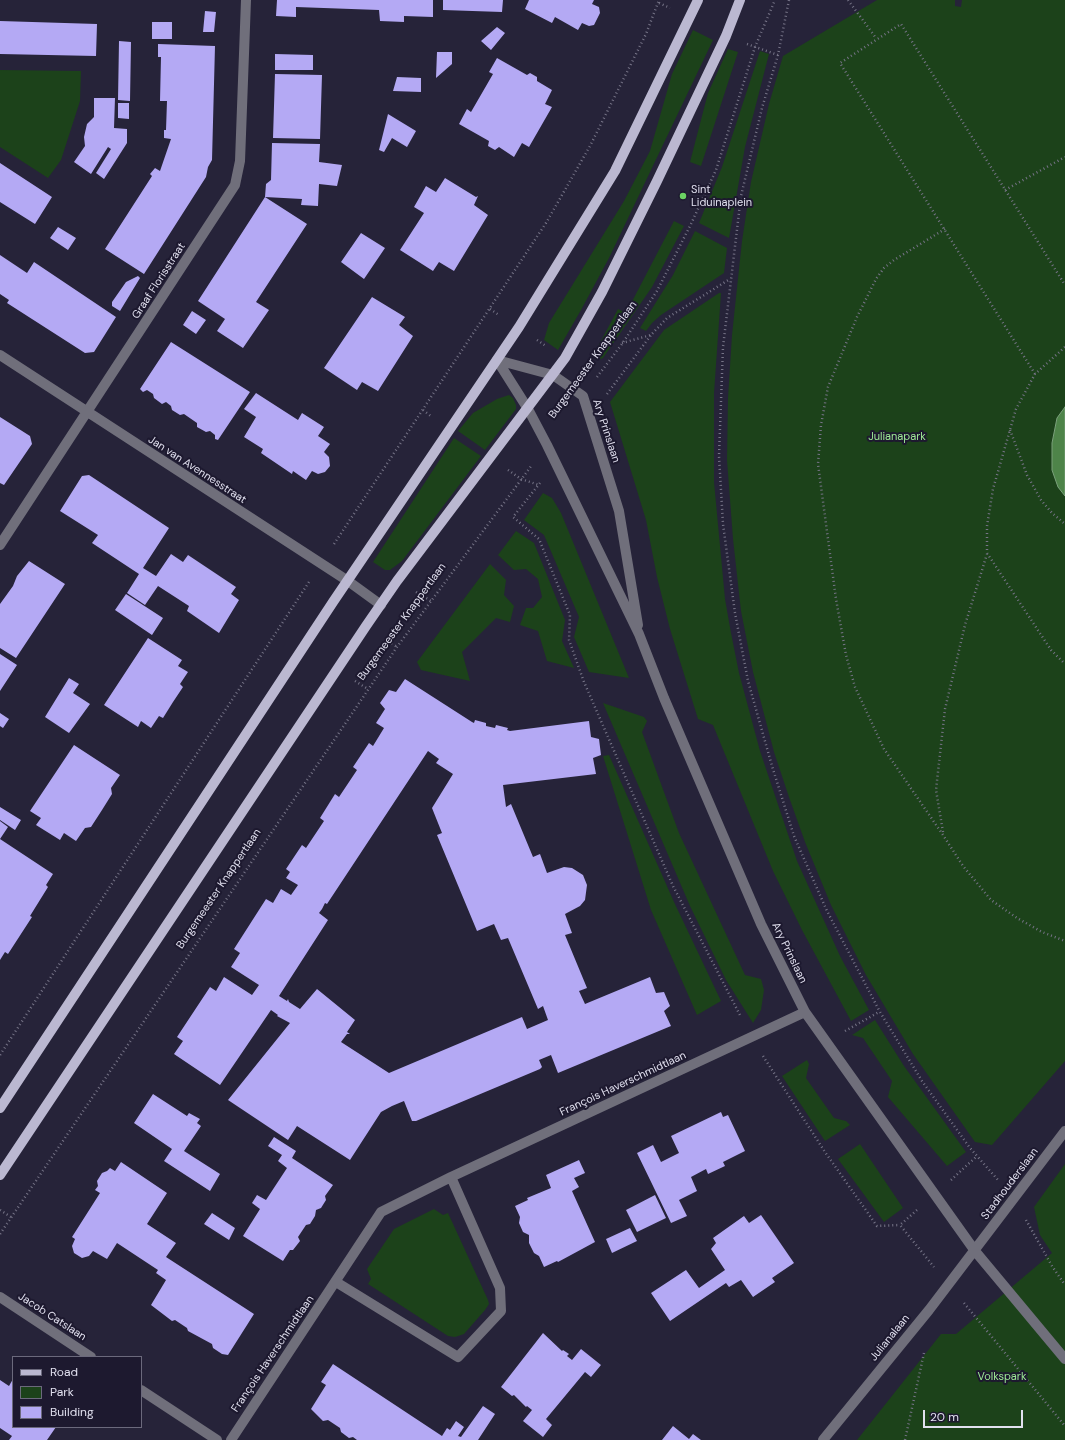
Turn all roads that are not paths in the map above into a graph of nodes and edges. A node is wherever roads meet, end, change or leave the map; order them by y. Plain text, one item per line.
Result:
1 (246, 0) edge
2 (698, 0) edge
3 (740, 0) edge
4 (0, 355) edge
5 (497, 360) junction
6 (553, 375) junction
7 (528, 409) junction
8 (87, 412) junction
9 (0, 545) edge
10 (348, 581) junction
11 (381, 605) junction
12 (639, 634) junction
13 (805, 1012) junction
14 (0, 1108) edge
15 (1065, 1131) edge
16 (0, 1175) edge
17 (451, 1177) junction
18 (975, 1251) junction
19 (336, 1282) junction
20 (0, 1297) edge
21 (89, 1356) edge
22 (1065, 1359) edge
23 (142, 1391) edge
24 (217, 1440) edge
25 (231, 1440) edge
26 (823, 1440) edge

1 - 8 street, Graaf Florisstraat
2 - 5 main road
3 - 6 main road
4 - 8 street, Jan van Avennesstraat
5 - 6 street, Ary Prinslaan
5 - 7 street, Ary Prinslaan
5 - 10 main road
6 - 7 main road
6 - 12 street, Ary Prinslaan
7 - 11 main road
7 - 12 street, Ary Prinslaan
8 - 9 street, Graaf Florisstraat
8 - 10 street, Jan van Avennesstraat
10 - 11 street, Jan van Avennesstraat
10 - 14 main road
11 - 16 main road
12 - 13 street, Ary Prinslaan
13 - 17 street, François Haverschmidtlaan
13 - 18 street, Ary Prinslaan
15 - 18 street, Stadhouderslaan
17 - 19 street, François Haverschmidtlaan
17 - 19 street
18 - 22 street, Ary Prinslaan
18 - 26 street, Julianalaan
19 - 25 street, François Haverschmidtlaan
20 - 21 street, Jacob Catslaan
23 - 24 street

